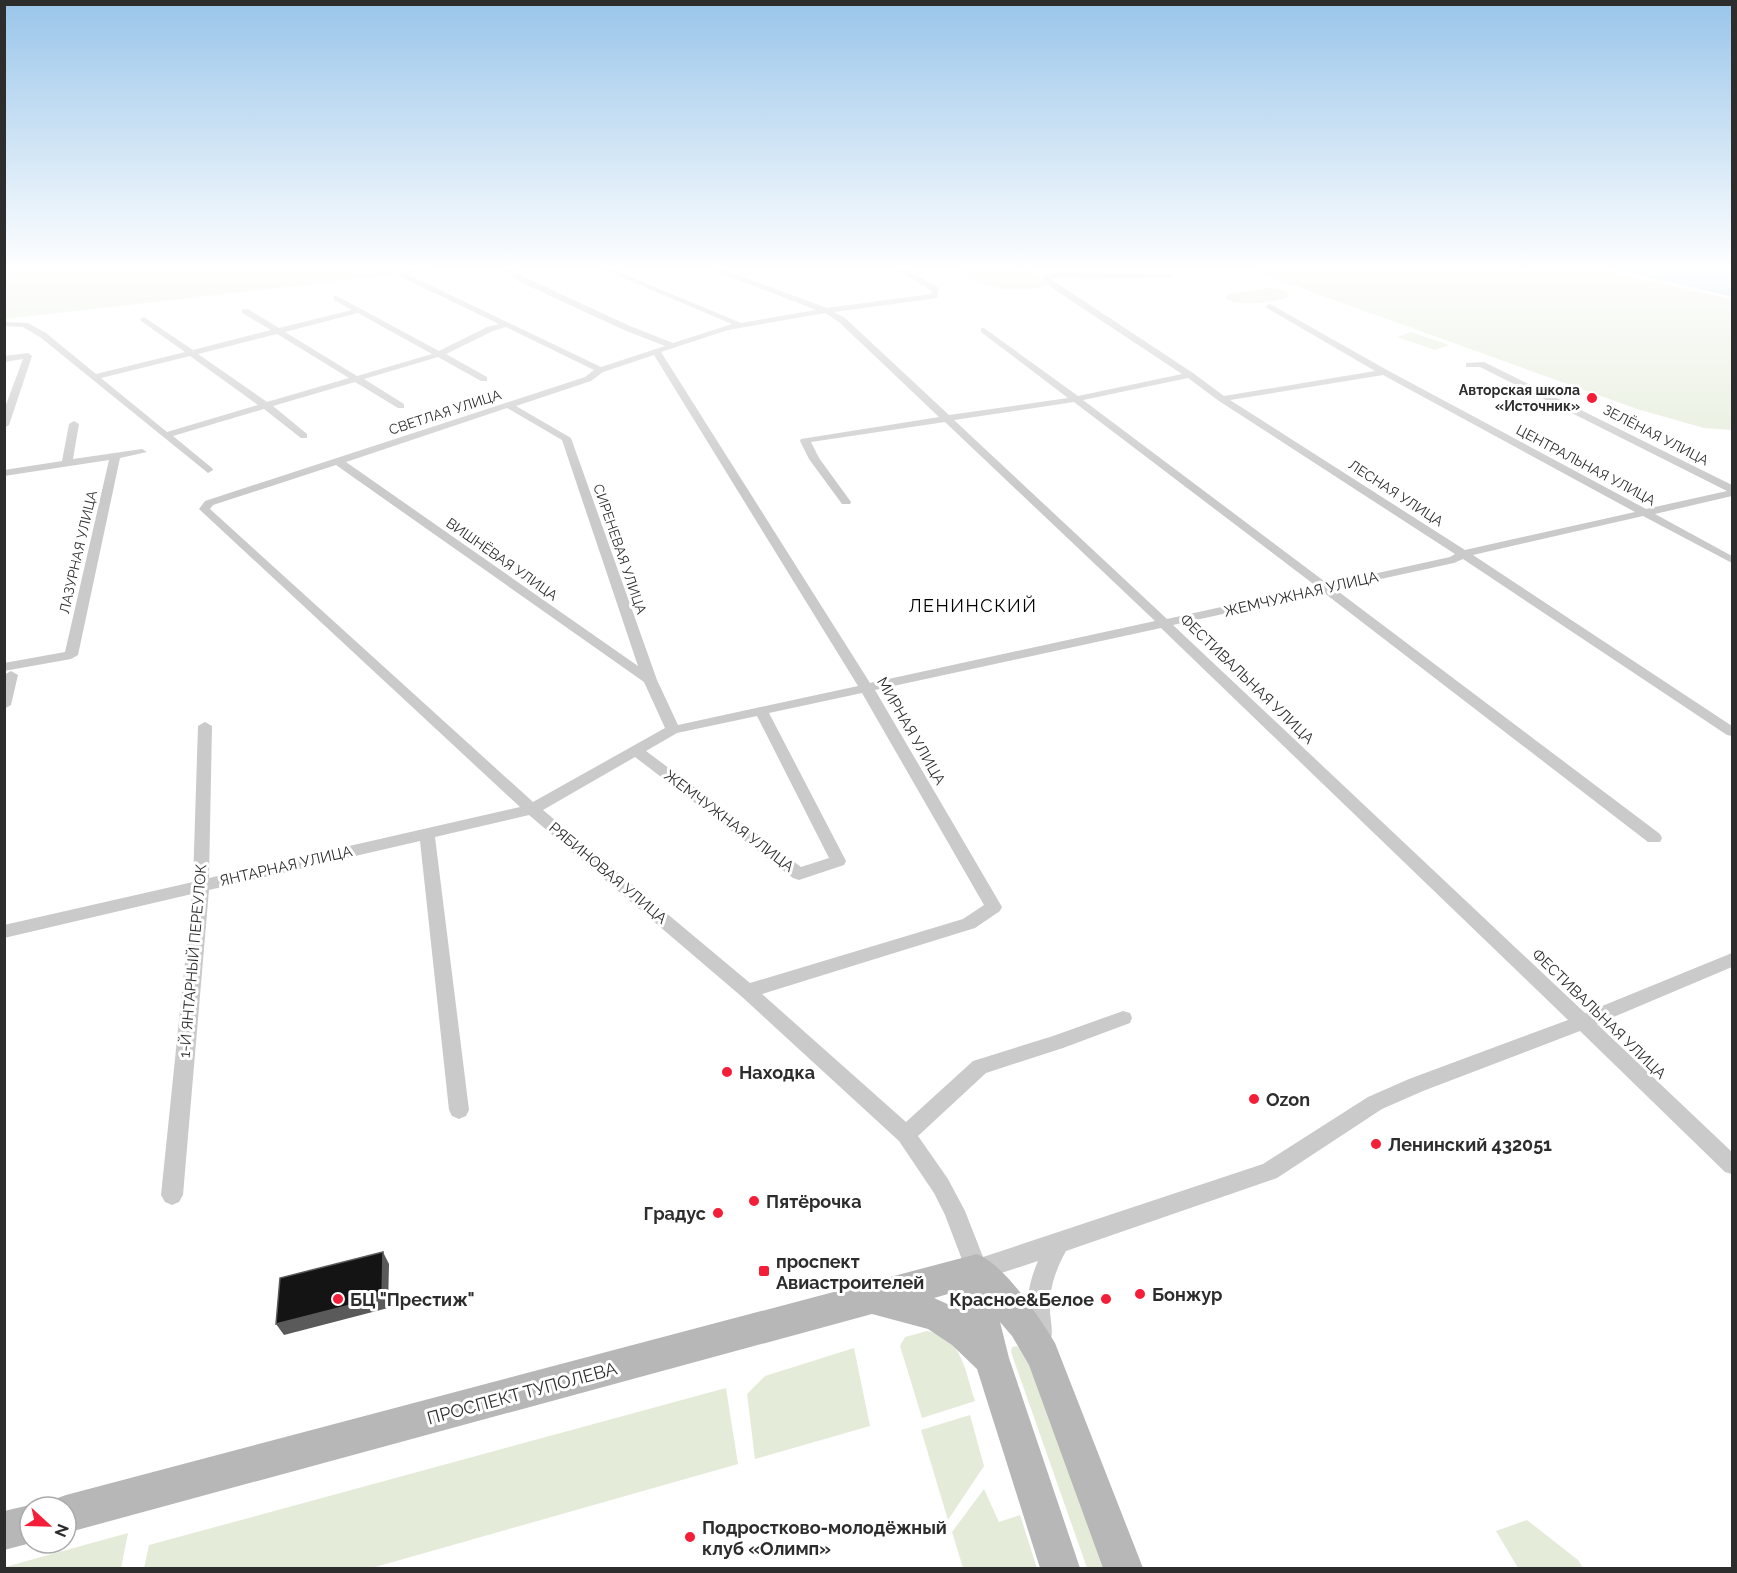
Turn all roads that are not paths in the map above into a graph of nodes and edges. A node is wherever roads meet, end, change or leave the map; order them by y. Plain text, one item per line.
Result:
1 (50, 340) edge
2 (172, 340) edge
3 (238, 340) edge
4 (296, 340) edge
5 (416, 340) edge
6 (467, 340) edge
7 (538, 340) edge
8 (661, 340) edge
9 (688, 340) edge
10 (863, 340) edge
11 (997, 340) edge
12 (1138, 340) edge
13 (1329, 340) edge
14 (673, 345) junction
15 (657, 352) junction
16 (189, 353) junction
17 (440, 354) junction
18 (4, 359) edge
19 (1469, 365) dead end
20 (600, 370) junction
21 (1384, 372) junction
22 (1190, 375) junction
23 (95, 377) junction
24 (358, 379) junction
25 (484, 379) dead end
26 (1077, 399) junction
27 (1222, 399) junction
28 (265, 405) junction
29 (508, 405) junction
30 (401, 406) dead end
31 (946, 417) junction
32 (74, 424) dead end
33 (4, 425) edge
34 (166, 435) junction
35 (304, 436) dead end
36 (142, 452) dead end
37 (115, 456) junction
38 (338, 461) junction
39 (68, 464) junction
40 (208, 470) dead end
41 (4, 473) edge
42 (1732, 491) edge
43 (846, 502) dead end
44 (209, 503) joint
45 (1645, 512) junction
46 (1463, 554) junction
47 (1732, 560) edge
48 (1324, 588) junction
49 (1165, 624) junction
50 (8, 671) edge
51 (650, 680) junction
52 (867, 689) junction
53 (4, 705) edge
54 (761, 711) junction
55 (205, 726) dead end
56 (673, 730) junction
57 (1732, 732) edge
58 (636, 751) junction
59 (532, 810) junction
60 (427, 834) junction
61 (1654, 838) dead end
62 (201, 886) junction
63 (4, 932) edge
64 (1732, 960) edge
65 (747, 991) junction
66 (1123, 1018) dead end
67 (1584, 1022) junction
68 (459, 1110) dead end
69 (906, 1135) junction
70 (1732, 1165) edge
71 (172, 1195) dead end
72 (1058, 1244) junction
73 (977, 1270) junction
74 (873, 1299) junction
75 (1043, 1355) junction
76 (991, 1358) junction
77 (78, 1511) edge
78 (1060, 1569) edge
79 (1123, 1569) edge

1 - 23 street
2 - 16 street
3 - 16 street
4 - 24 street
5 - 17 street
6 - 17 street
7 - 20 street
8 - 14 street
9 - 14 street, СВЕТЛАЯ УЛИЦА
10 - 31 street, ФЕСТИВАЛЬНАЯ УЛИЦА
11 - 26 street
12 - 22 street, ЛЕСНАЯ УЛИЦА
13 - 21 street, ЦЕНТРАЛЬНАЯ УЛИЦА
14 - 15 street, СВЕТЛАЯ УЛИЦА
15 - 20 street, СВЕТЛАЯ УЛИЦА
15 - 52 street, МИРНАЯ УЛИЦА
16 - 23 street
16 - 28 street
17 - 24 street
17 - 25 street
18 - 33 street
19 - 42 street, ЗЕЛЁНАЯ УЛИЦА
20 - 29 street, СВЕТЛАЯ УЛИЦА
21 - 27 street
21 - 45 street, ЦЕНТРАЛЬНАЯ УЛИЦА
22 - 26 street
22 - 27 street, ЛЕСНАЯ УЛИЦА
23 - 34 street
24 - 28 street
24 - 30 street
26 - 31 street
26 - 48 street
27 - 46 street, ЛЕСНАЯ УЛИЦА
28 - 34 street
28 - 35 street
29 - 38 street, СВЕТЛАЯ УЛИЦА
29 - 51 street, СИРЕНЕВАЯ УЛИЦА
31 - 43 street
31 - 49 street, ФЕСТИВАЛЬНАЯ УЛИЦА
32 - 39 street
34 - 40 street
36 - 37 street
37 - 39 street
37 - 50 street, ЛАЗУРНАЯ УЛИЦА
38 - 44 street, СВЕТЛАЯ УЛИЦА
38 - 51 street, ВИШНЁВАЯ УЛИЦА
39 - 41 street
42 - 45 street, ЖЕМЧУЖНАЯ УЛИЦА
44 - 59 street, РЯБИНОВАЯ УЛИЦА
45 - 46 street, ЖЕМЧУЖНАЯ УЛИЦА
45 - 47 street, ЦЕНТРАЛЬНАЯ УЛИЦА
46 - 48 street, ЖЕМЧУЖНАЯ УЛИЦА
46 - 57 street, ЛЕСНАЯ УЛИЦА
48 - 49 street, ЖЕМЧУЖНАЯ УЛИЦА
48 - 61 street
49 - 52 street, ЖЕМЧУЖНАЯ УЛИЦА
49 - 67 street, ФЕСТИВАЛЬНАЯ УЛИЦА
50 - 53 street
51 - 56 street, СИРЕНЕВАЯ УЛИЦА
52 - 54 street, ЖЕМЧУЖНАЯ УЛИЦА
52 - 65 street, МИРНАЯ УЛИЦА
54 - 56 street, ЖЕМЧУЖНАЯ УЛИЦА
54 - 58 street, ЖЕМЧУЖНАЯ УЛИЦА
55 - 62 street, 1-Й ЯНТАРНЫЙ ПЕРЕУЛОК
56 - 58 street, ЖЕМЧУЖНАЯ УЛИЦА
58 - 59 street, ЯНТАРНАЯ УЛИЦА
59 - 60 street, ЯНТАРНАЯ УЛИЦА
59 - 65 street, РЯБИНОВАЯ УЛИЦА
60 - 62 street, ЯНТАРНАЯ УЛИЦА
60 - 68 street
62 - 63 street, ЯНТАРНАЯ УЛИЦА
62 - 71 street, 1-Й ЯНТАРНЫЙ ПЕРЕУЛОК
64 - 67 street
65 - 69 street, РЯБИНОВАЯ УЛИЦА
66 - 69 street
67 - 70 street, ФЕСТИВАЛЬНАЯ УЛИЦА
67 - 72 street
69 - 73 street, РЯБИНОВАЯ УЛИЦА
72 - 73 street
72 - 75 street
73 - 74 main road, ПРОСПЕКТ ТУПОЛЕВА
73 - 75 main road
73 - 76 main road
74 - 76 main road
74 - 77 main road, ПРОСПЕКТ ТУПОЛЕВА
75 - 79 main road
76 - 78 main road

